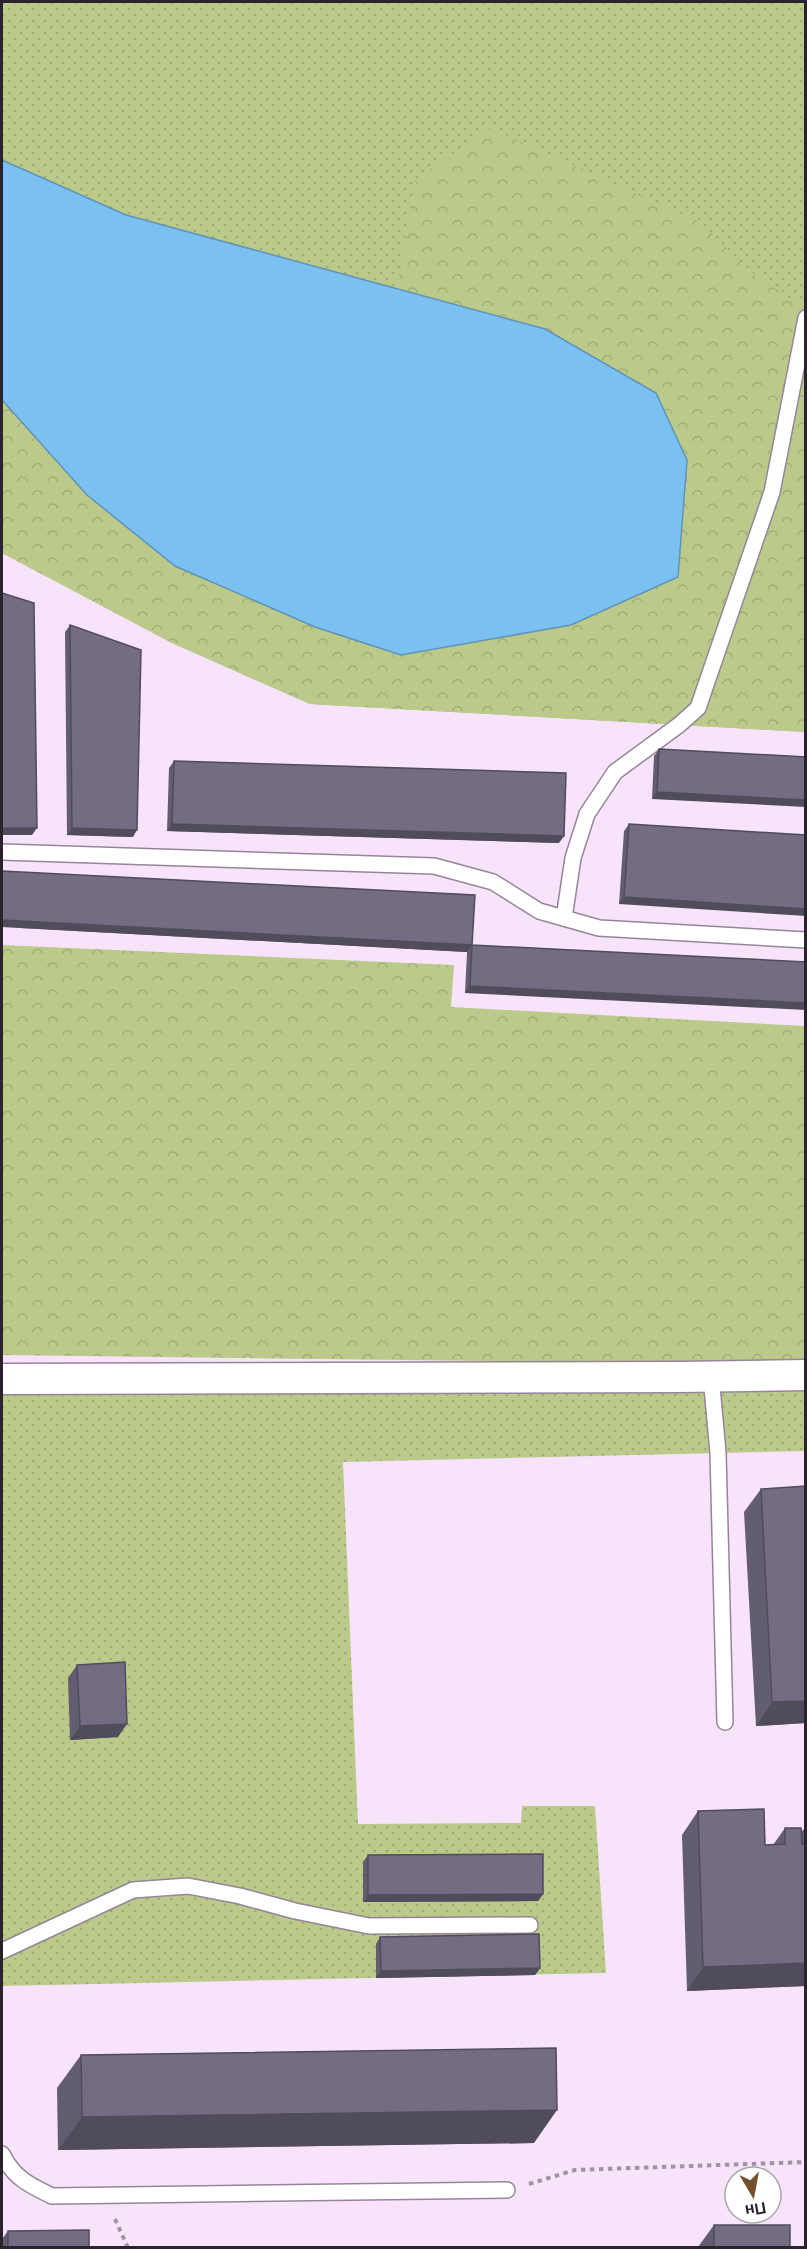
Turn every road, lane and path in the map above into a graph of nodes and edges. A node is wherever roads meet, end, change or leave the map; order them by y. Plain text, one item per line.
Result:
1 (806, 318) edge
2 (2, 852) edge
3 (564, 918) junction
4 (806, 939) edge
5 (806, 1375) edge
6 (711, 1376) junction
7 (2, 1379) edge
8 (725, 1722) dead end
9 (530, 1925) dead end
10 (2, 1951) edge
11 (2, 2154) edge
12 (806, 2162) edge
13 (507, 2190) joint

1 - 3 lane
2 - 3 lane
3 - 4 lane
5 - 6 street
6 - 7 street
6 - 8 lane
9 - 10 lane
11 - 13 lane
12 - 13 path

